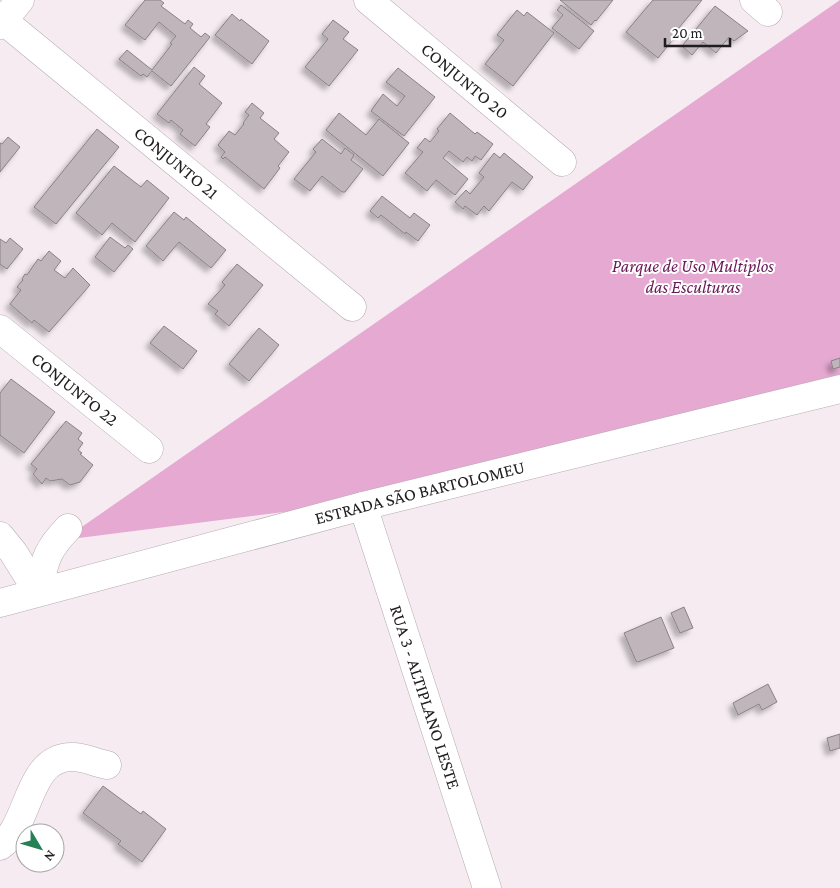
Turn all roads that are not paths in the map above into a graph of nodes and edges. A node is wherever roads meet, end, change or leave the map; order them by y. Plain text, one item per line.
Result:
1 (368, 0) edge
2 (6, 16) edge
3 (562, 162) dead end
4 (352, 308) dead end
5 (0, 329) edge
6 (840, 389) edge
7 (149, 449) dead end
8 (363, 506) junction
9 (68, 528) dead end
10 (0, 536) edge
11 (38, 592) junction
12 (0, 603) edge
13 (107, 765) dead end
14 (0, 846) edge
15 (487, 888) edge

1 - 3 street, CONJUNTO 20
2 - 4 street, CONJUNTO 21
5 - 7 street, CONJUNTO 22
6 - 8 street, ESTRADA SÃO BARTOLOMEU
8 - 11 street, ESTRADA SÃO BARTOLOMEU
8 - 15 street, RUA 3 - ALTIPLANO LESTE
9 - 11 street
10 - 11 street
11 - 12 street, ESTRADA SÃO BARTOLOMEU
13 - 14 street

